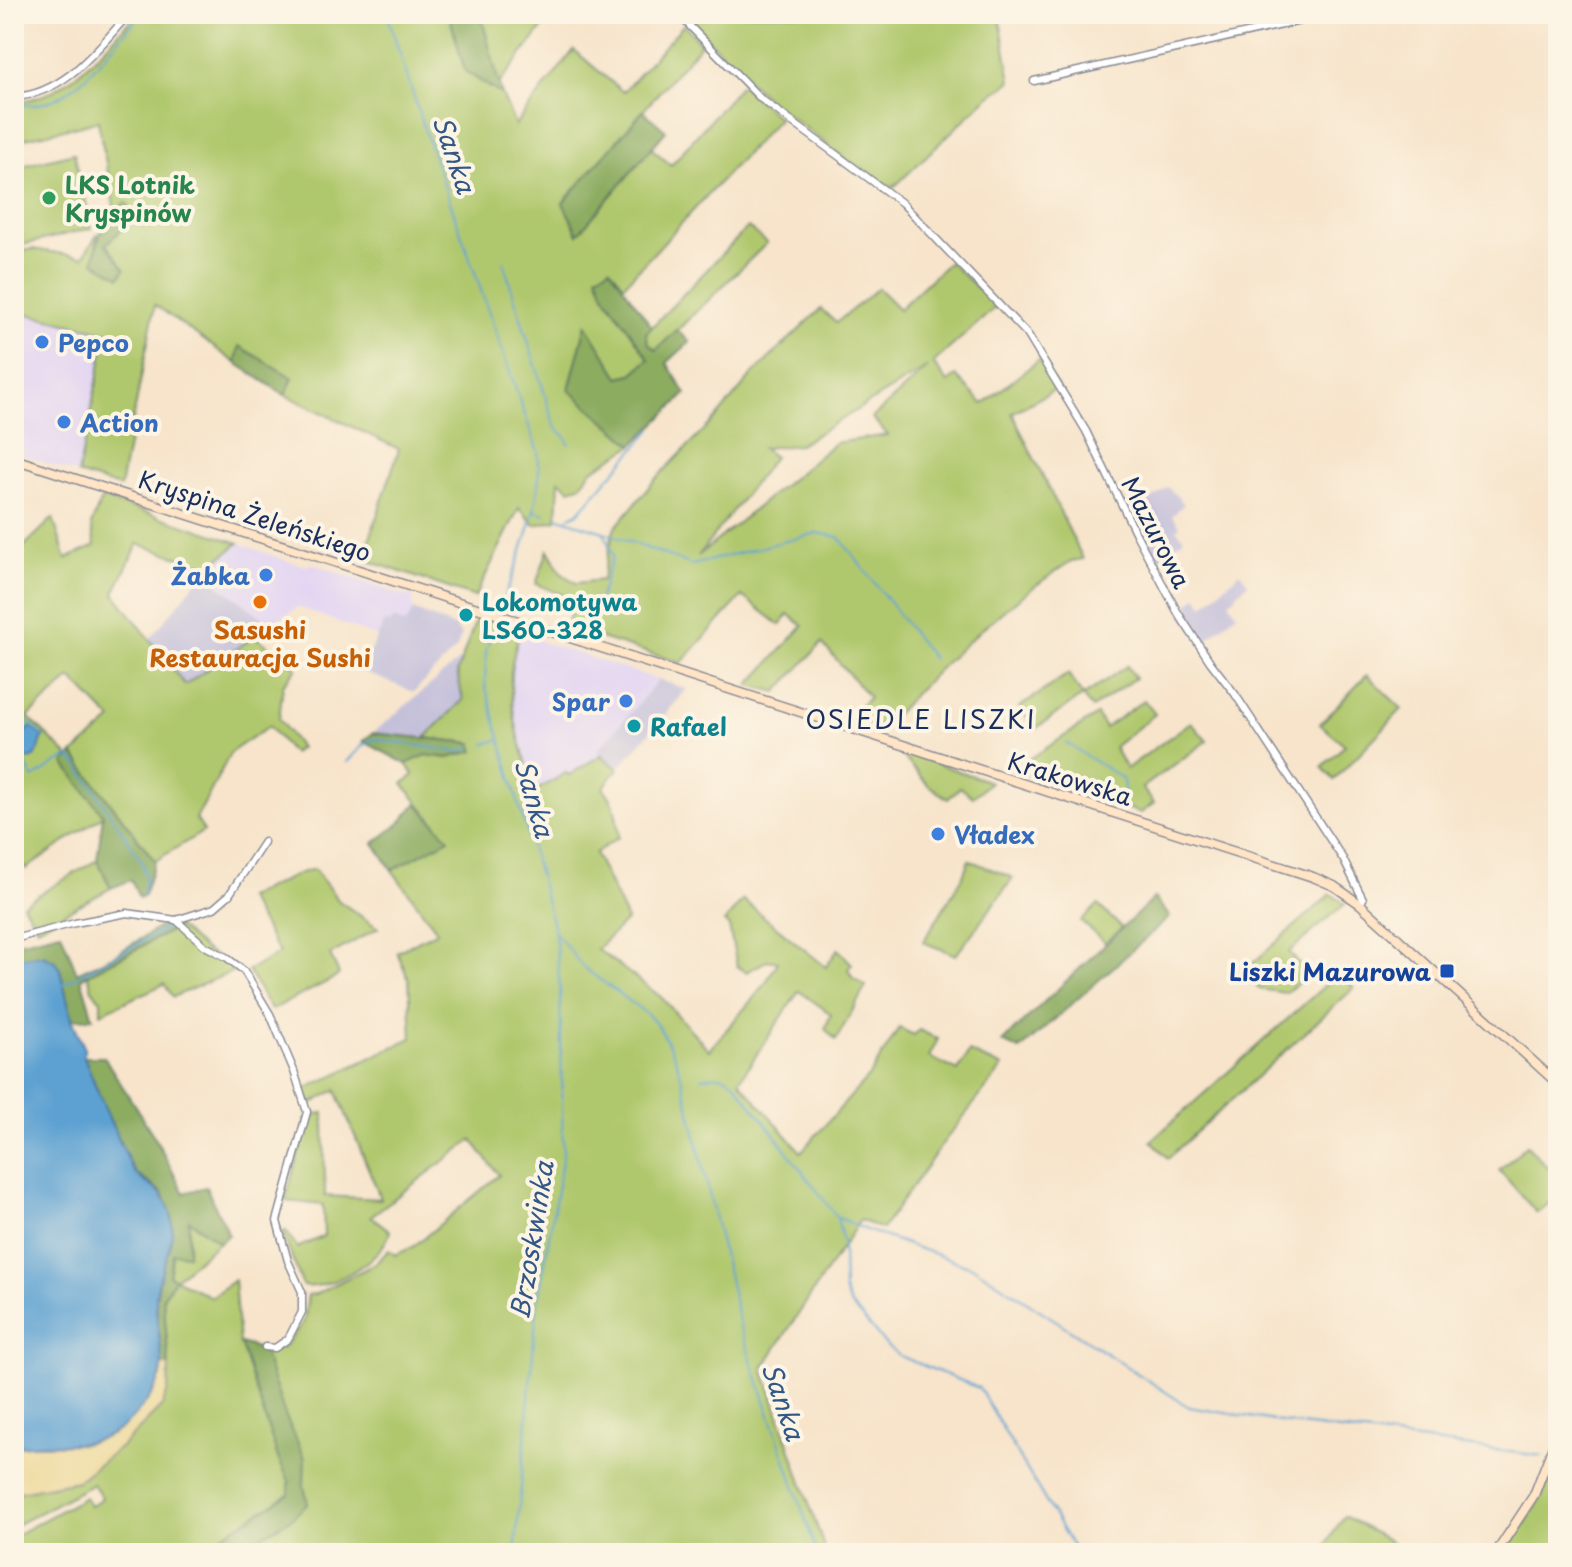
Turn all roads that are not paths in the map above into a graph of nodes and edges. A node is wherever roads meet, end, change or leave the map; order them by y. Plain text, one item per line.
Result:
1 (129, 14) edge
2 (678, 14) edge
3 (1331, 14) edge
4 (1034, 81) dead end
5 (14, 97) edge
6 (14, 459) edge
7 (509, 617) joint
8 (264, 842) dead end
9 (1360, 904) junction
10 (176, 920) junction
11 (14, 939) edge
12 (1558, 1084) edge
13 (265, 1347) dead end
14 (1558, 1433) edge
15 (1496, 1553) edge

1 - 5 street
2 - 9 street, Mazurowa
3 - 4 street
6 - 7 main road, Kryspina Żeleńskiego
7 - 9 main road, Krakowska
8 - 10 street
9 - 12 main road, Krakowska
10 - 11 street
10 - 13 street
14 - 15 main road

